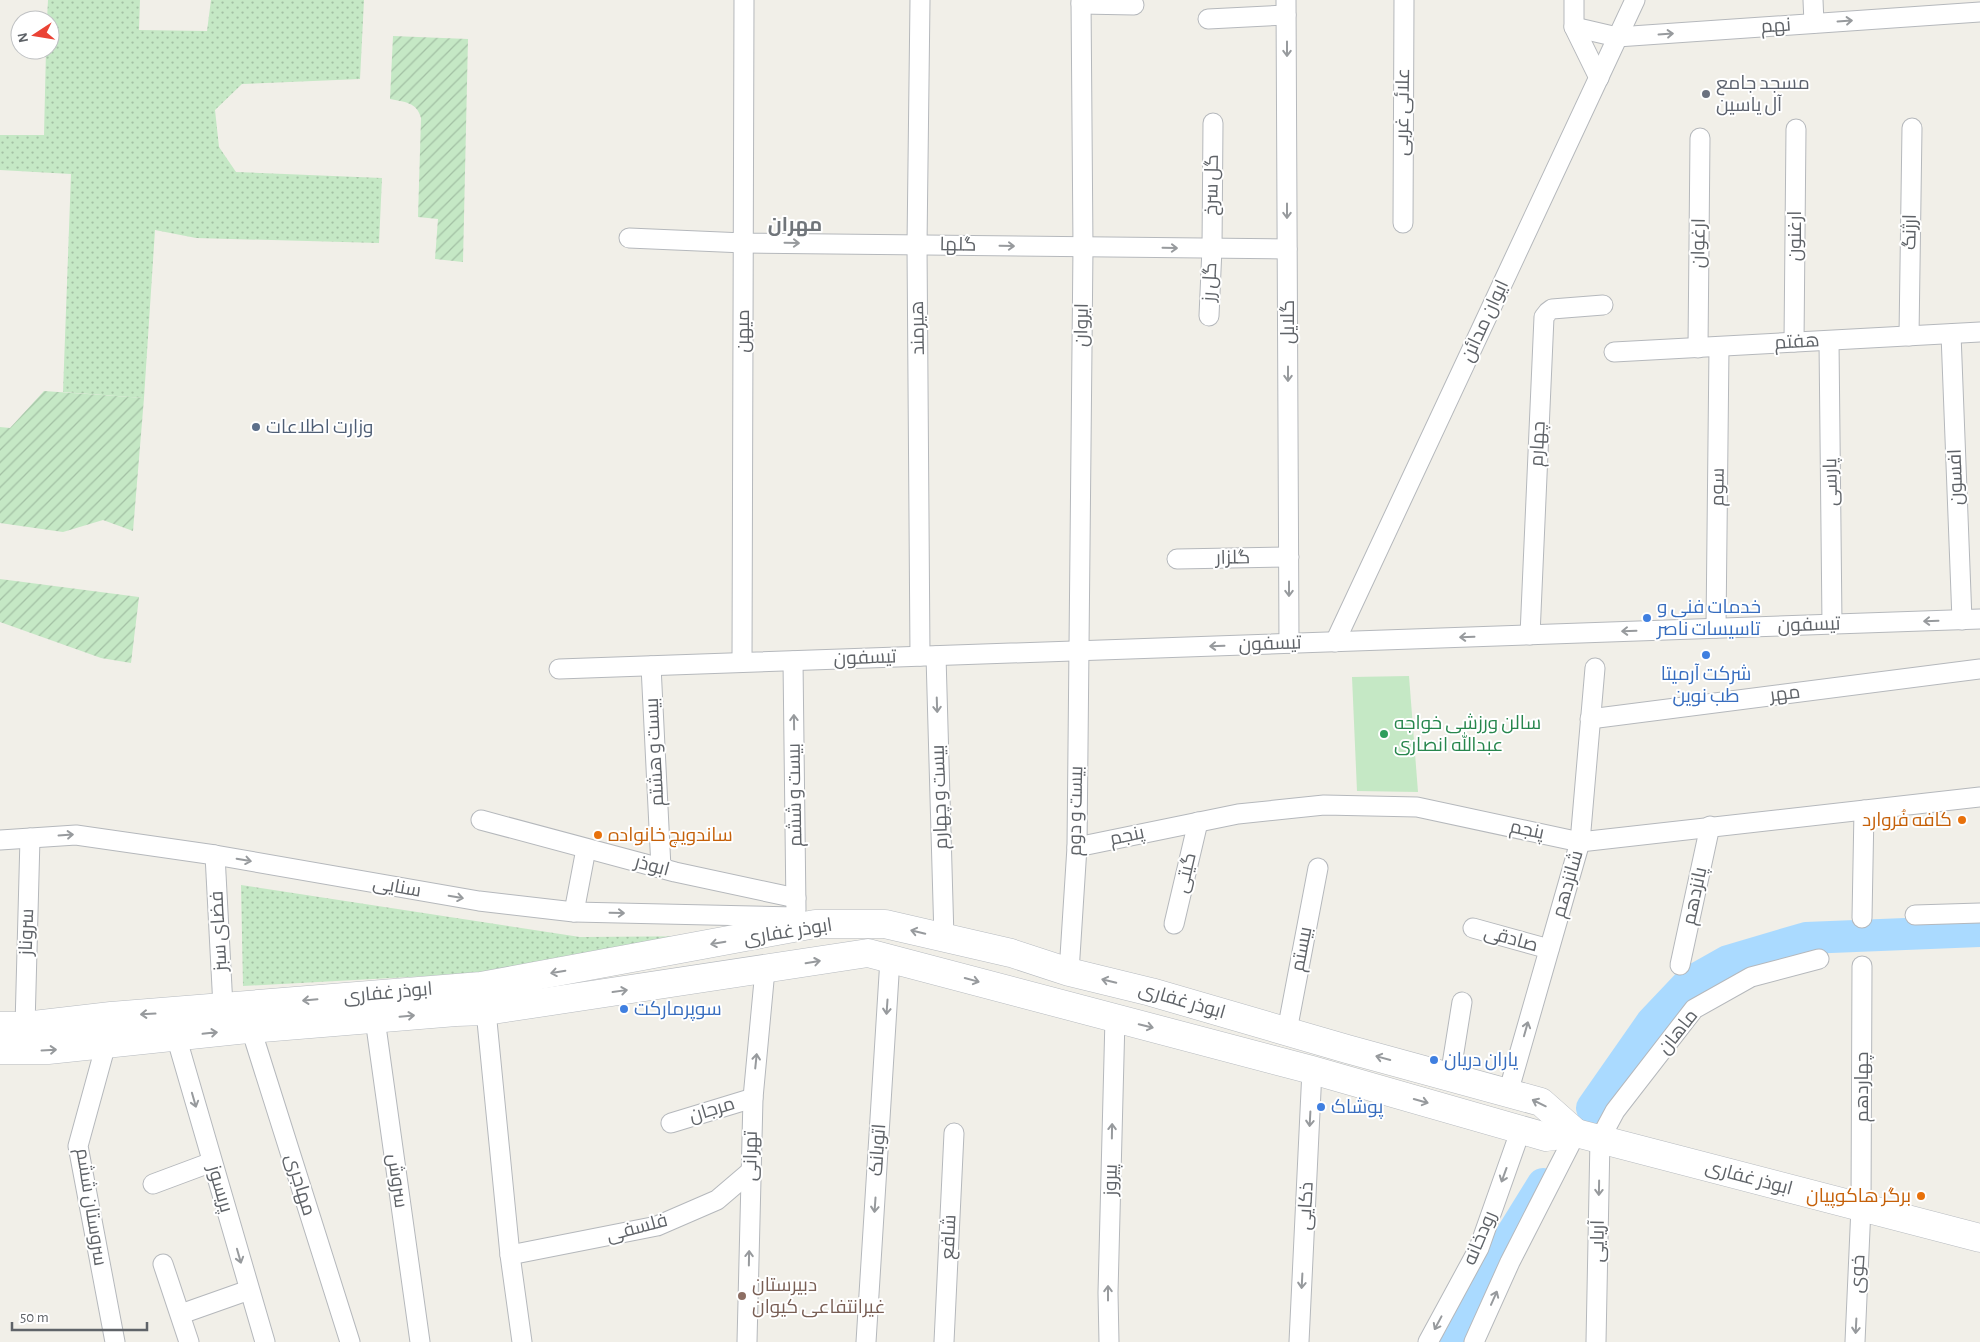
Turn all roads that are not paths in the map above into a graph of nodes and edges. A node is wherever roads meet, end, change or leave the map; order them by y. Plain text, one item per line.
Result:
1 (744, 0) edge
2 (920, 0) edge
3 (1404, 0) edge
4 (1574, 0) edge
5 (1635, 0) edge
6 (1813, 0) edge
7 (1081, 2) edge
8 (1134, 5) dead end
9 (1946, 7) edge
10 (1286, 8) edge
11 (1980, 12) edge
12 (1208, 19) dead end
13 (1814, 24) junction
14 (1574, 27) junction
15 (1617, 37) junction
16 (1599, 78) junction
17 (1213, 123) dead end
18 (1912, 128) dead end
19 (1796, 129) dead end
20 (1700, 138) dead end
21 (1402, 223) dead end
22 (629, 238) dead end
23 (744, 243) junction
24 (917, 245) junction
25 (1083, 247) junction
26 (1212, 248) junction
27 (1288, 249) junction
28 (1603, 304) dead end
29 (1209, 316) dead end
30 (1980, 332) edge
31 (1951, 334) junction
32 (1909, 336) junction
33 (1829, 341) junction
34 (1794, 342) junction
35 (1719, 347) junction
36 (1698, 348) junction
37 (1614, 352) dead end
38 (1289, 557) junction
39 (1177, 559) dead end
40 (1971, 619) edge
41 (1832, 624) junction
42 (1716, 628) junction
43 (1530, 635) junction
44 (1334, 642) junction
45 (1289, 643) junction
46 (1078, 651) junction
47 (928, 656) junction
48 (793, 661) junction
49 (742, 662) junction
50 (651, 666) junction
51 (1595, 668) dead end
52 (559, 669) dead end
53 (1980, 669) edge
54 (1590, 718) junction
55 (1980, 797) edge
56 (1864, 810) junction
57 (481, 820) dead end
58 (1198, 822) junction
59 (1710, 826) junction
60 (30, 838) junction
61 (0, 840) edge
62 (1580, 842) junction
63 (1077, 847) junction
64 (586, 849) junction
65 (215, 855) junction
66 (662, 868) junction
67 (1318, 868) dead end
68 (574, 912) junction
69 (1980, 913) edge
70 (796, 914) junction
71 (1915, 915) dead end
72 (1862, 918) dead end
73 (1174, 924) dead end
74 (1472, 928) dead end
75 (766, 935) junction
76 (944, 938) junction
77 (1550, 949) junction
78 (890, 959) junction
79 (1819, 960) dead end
80 (1680, 965) dead end
81 (1862, 966) dead end
82 (765, 970) junction
83 (1069, 972) junction
84 (1462, 1002) dead end
85 (223, 1007) junction
86 (486, 1011) junction
87 (1115, 1018) junction
88 (375, 1019) junction
89 (12, 1026) edge
90 (251, 1029) junction
91 (1287, 1031) junction
92 (176, 1036) junction
93 (106, 1044) junction
94 (0, 1050) edge
95 (1312, 1070) junction
96 (1450, 1077) junction
97 (1508, 1093) junction
98 (753, 1098) junction
99 (671, 1123) dead end
100 (1521, 1129) junction
101 (954, 1133) dead end
102 (1588, 1136) junction
103 (212, 1162) junction
104 (751, 1171) junction
105 (153, 1184) dead end
106 (1861, 1207) junction
107 (1980, 1238) edge
108 (510, 1255) junction
109 (162, 1264) dead end
110 (250, 1290) junction
111 (180, 1314) junction
112 (115, 1342) edge
113 (189, 1342) edge
114 (265, 1342) edge
115 (350, 1342) edge
116 (420, 1342) edge
117 (522, 1342) edge
118 (747, 1342) edge
119 (866, 1342) edge
120 (944, 1342) edge
121 (1109, 1342) edge
122 (1299, 1342) edge
123 (1428, 1342) edge
124 (1474, 1342) edge
125 (1596, 1342) edge
126 (1855, 1342) edge

1 - 23 street, میهن
2 - 24 street, هیرمند
3 - 21 street, علائی غربی
4 - 14 street
5 - 15 street, ایوان مدائن
6 - 13 street
7 - 8 street
7 - 25 street, ایروان
9 - 11 street, نهم
13 -> 9 street, نهم
10 - 12 street
10 -> 27 street, گلایل
15 -> 13 street, نهم
14 - 15 street, نهم
14 - 16 street
15 - 16 street, ایوان مدائن
16 - 44 street, ایوان مدائن
17 - 26 street, گل سرخ
18 - 32 street, ارژنگ
19 - 34 street, ارغنون
20 - 36 street, ارغوان
22 - 23 street, گلها
23 -> 24 street, گلها
23 - 49 street, میهن
24 -> 25 street, گلها
24 - 47 street, هیرمند
25 -> 26 street, گلها
25 - 46 street, ایروان
26 - 27 street, گلها
26 - 29 street, گل رز
27 -> 38 street, گلایل
28 - 43 street, چهارم
30 - 31 street, هفتم
31 - 32 street, هفتم
31 - 40 street, افسون
32 - 33 street, هفتم
33 - 34 street, هفتم
33 - 41 street, پارسی
34 - 35 street, هفتم
35 - 36 street, هفتم
35 - 42 street, سوم
36 - 37 street, هفتم
38 - 39 street, گلزار
38 -> 45 street, گلایل
40 -> 41 street, تیسفون
41 - 42 street, تیسفون
42 -> 43 street, تیسفون
43 -> 44 street, تیسفون
44 - 45 street, تیسفون
45 -> 46 street, تیسفون
46 - 47 street, تیسفون
46 - 63 street, بیست و دوم
47 - 48 street, تیسفون
47 -> 76 street, بیست و چهارم
48 - 49 street, تیسفون
70 -> 48 street, بیست و ششم
49 - 50 street, تیسفون
50 - 52 street, تیسفون
50 - 66 street, بیست و هشتم
51 - 54 street, شانزدهم
53 - 54 street, مهر
54 - 62 street, شانزدهم
55 - 56 street, پنجم
56 - 59 street, پنجم
56 - 72 street
57 - 64 street, ابوذر
58 - 62 street, پنجم
58 - 63 street, پنجم
58 - 73 street, گیتی
59 - 62 street, پنجم
59 - 80 street, پانزدهم
60 - 61 street, سنایی
60 -> 65 street, سنایی
60 - 89 street, سروناز
62 - 77 street, شانزدهم
63 - 83 street, بیست و دوم
64 - 66 street, ابوذر
64 - 68 street
65 -> 68 street, سنایی
65 - 85 street, فضای سبز
66 - 70 street, ابوذر
67 - 91 street, بیستم
68 -> 70 street, سنایی
69 - 71 street
70 - 75 main road, ابوذر غفاری
76 -> 70 main road, ابوذر غفاری
74 - 77 street, صادقی
75 - 82 main road
75 -> 85 main road, ابوذر غفاری
76 - 83 main road, ابوذر غفاری
97 -> 77 street, شانزدهم
82 -> 78 main road, ابوذر غفاری
78 -> 87 main road, ابوذر غفاری
78 -> 119 street, اتوبانک
79 - 102 street, ماهان
81 - 106 street, چهاردهم
86 -> 82 main road, ابوذر غفاری
98 -> 82 street, تهرانی
91 -> 83 main road, ابوذر غفاری
84 - 96 street
85 -> 89 main road, ابوذر غفاری
88 -> 86 main road, ابوذر غفاری
86 - 108 street
87 -> 95 main road, ابوذر غفاری
121 -> 87 street, پیروز
88 - 90 main road, ابوذر غفاری
88 - 116 street, سروش
92 -> 90 main road, ابوذر غفاری
90 - 115 street, مهاجری
96 -> 91 main road, ابوذر غفاری
92 - 93 main road, ابوذر غفاری
92 -> 103 street, پریسوز
94 -> 93 main road, ابوذر غفاری
93 - 112 street, سروستان ششم
95 -> 100 main road, ابوذر غفاری
95 -> 122 street, ذکایی
96 - 97 main road, ابوذر غفاری
102 -> 97 main road, ابوذر غفاری
98 - 99 street, مرجان
98 - 104 street, تهرانی
100 - 102 main road, ابوذر غفاری
100 -> 123 street, رودخانه
101 - 120 street, شافع
102 - 106 main road, ابوذر غفاری
124 -> 102 street, رودخانه
102 -> 125 street, آریایی
103 - 105 street
103 -> 110 street, پریسوز
104 - 108 street, فلسفی
118 -> 104 street, تهرانی
106 - 107 main road, ابوذر غفاری
106 -> 126 street, خوی
108 - 117 street
109 - 111 street
110 - 111 street
110 - 114 street, پریسوز
111 - 113 street

